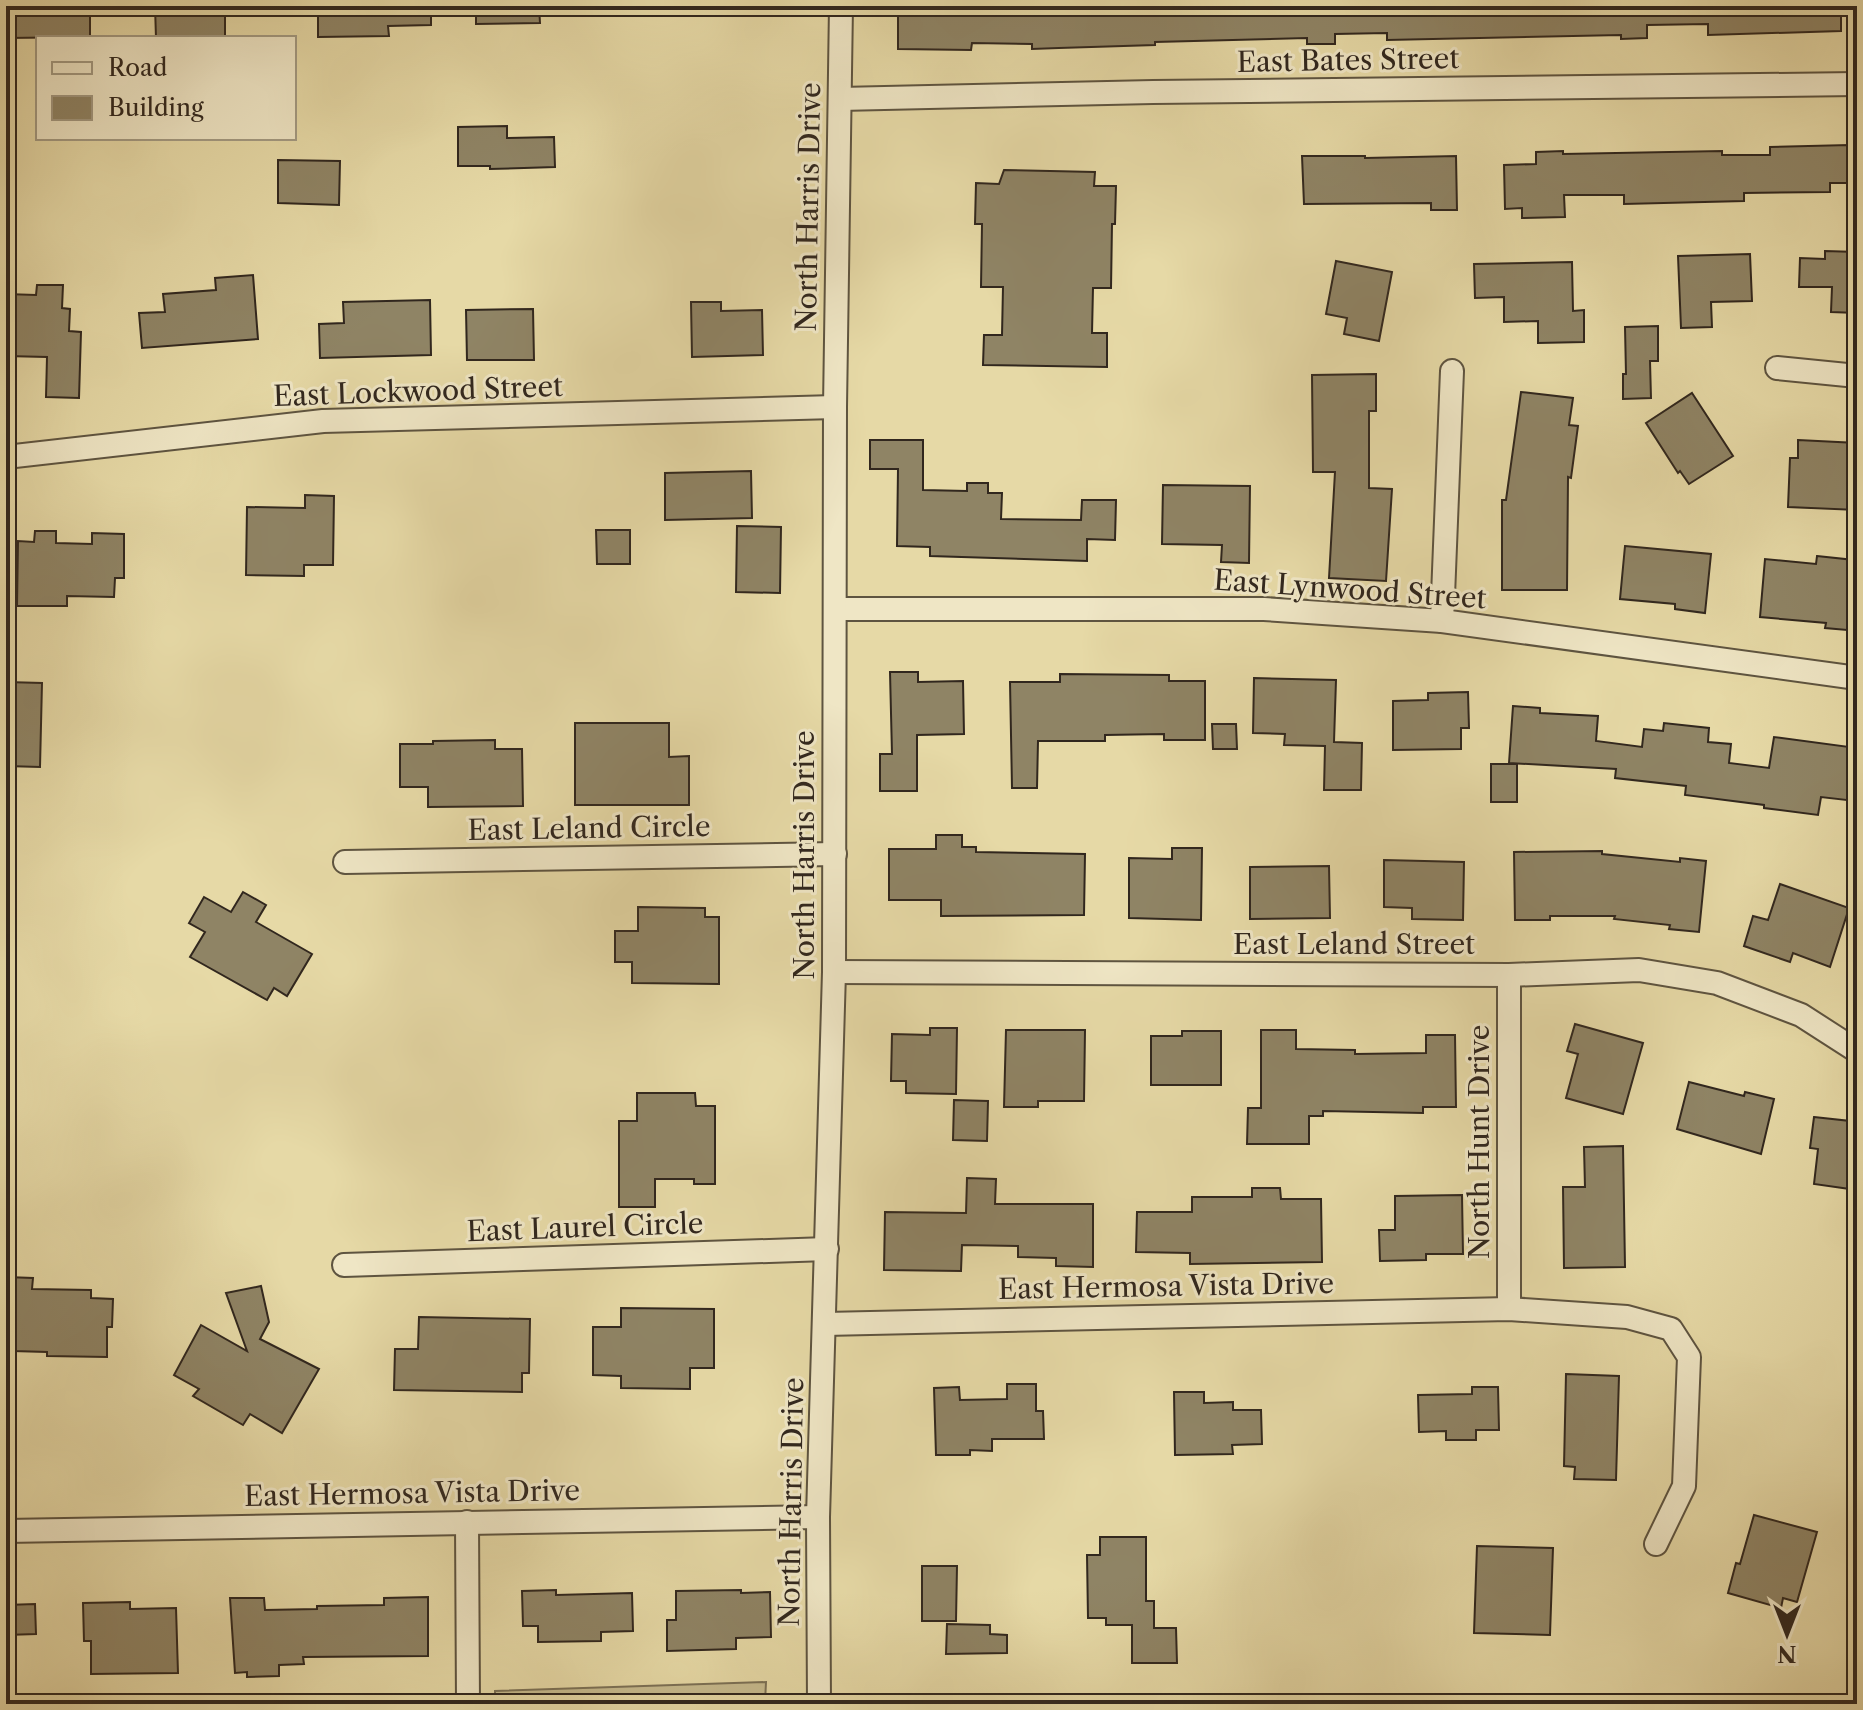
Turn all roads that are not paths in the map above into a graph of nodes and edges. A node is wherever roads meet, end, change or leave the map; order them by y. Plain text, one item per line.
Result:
1 (841, 6) edge
2 (1857, 84) edge
3 (840, 99) junction
4 (1777, 368) dead end
5 (1452, 371) dead end
6 (1857, 376) edge
7 (835, 407) junction
8 (6, 457) edge
9 (835, 609) junction
10 (1442, 621) junction
11 (1857, 678) edge
12 (835, 854) junction
13 (345, 862) dead end
14 (834, 972) junction
15 (1509, 975) junction
16 (1857, 1051) edge
17 (827, 1249) junction
18 (344, 1265) dead end
19 (1509, 1309) junction
20 (825, 1324) junction
21 (818, 1517) junction
22 (467, 1522) junction
23 (6, 1531) edge
24 (1656, 1544) dead end
25 (468, 1704) edge
26 (819, 1704) edge

1 - 3 street, North Harris Drive
2 - 3 street, East Bates Street
3 - 7 street, North Harris Drive
4 - 6 street
5 - 10 street
7 - 8 street, East Lockwood Street
7 - 9 street, North Harris Drive
9 - 10 street, East Lynwood Street
9 - 12 street, North Harris Drive
10 - 11 street, East Lynwood Street
12 - 13 street, East Leland Circle
12 - 14 street, North Harris Drive
14 - 15 street, East Leland Street
14 - 17 street, North Harris Drive
15 - 16 street, East Leland Street
15 - 19 street, North Hunt Drive
17 - 18 street, East Laurel Circle
17 - 20 street, North Harris Drive
19 - 20 street, East Hermosa Vista Drive
19 - 24 street, East Hermosa Vista Drive
20 - 21 street, North Harris Drive
21 - 22 street, East Hermosa Vista Drive
21 - 26 street, North Harris Drive
22 - 23 street, East Hermosa Vista Drive
22 - 25 street

